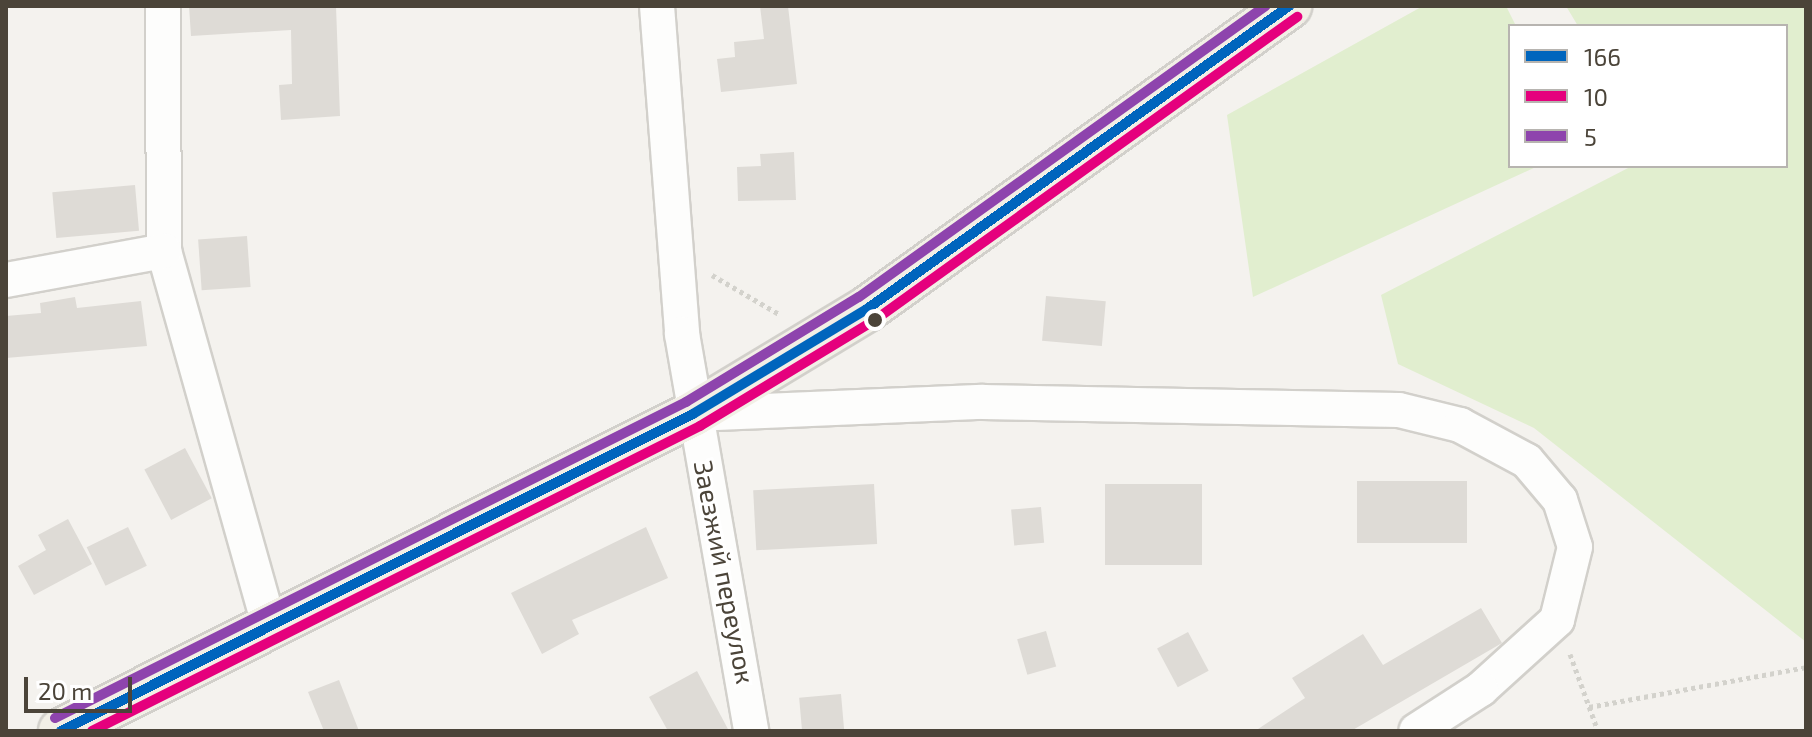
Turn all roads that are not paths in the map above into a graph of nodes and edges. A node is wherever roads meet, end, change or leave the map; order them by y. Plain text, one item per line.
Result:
1 (163, 6) edge
2 (657, 6) edge
3 (1289, 6) edge
4 (164, 251) junction
5 (6, 280) edge
6 (693, 414) junction
7 (270, 629) junction
8 (61, 731) edge
9 (751, 731) edge
10 (1416, 731) edge

1 - 4 street
2 - 6 street, Заезжий переулок
3 - 6 main road
4 - 5 street
4 - 7 street
6 - 7 main road
6 - 9 street, Заезжий переулок
6 - 10 street
7 - 8 main road

